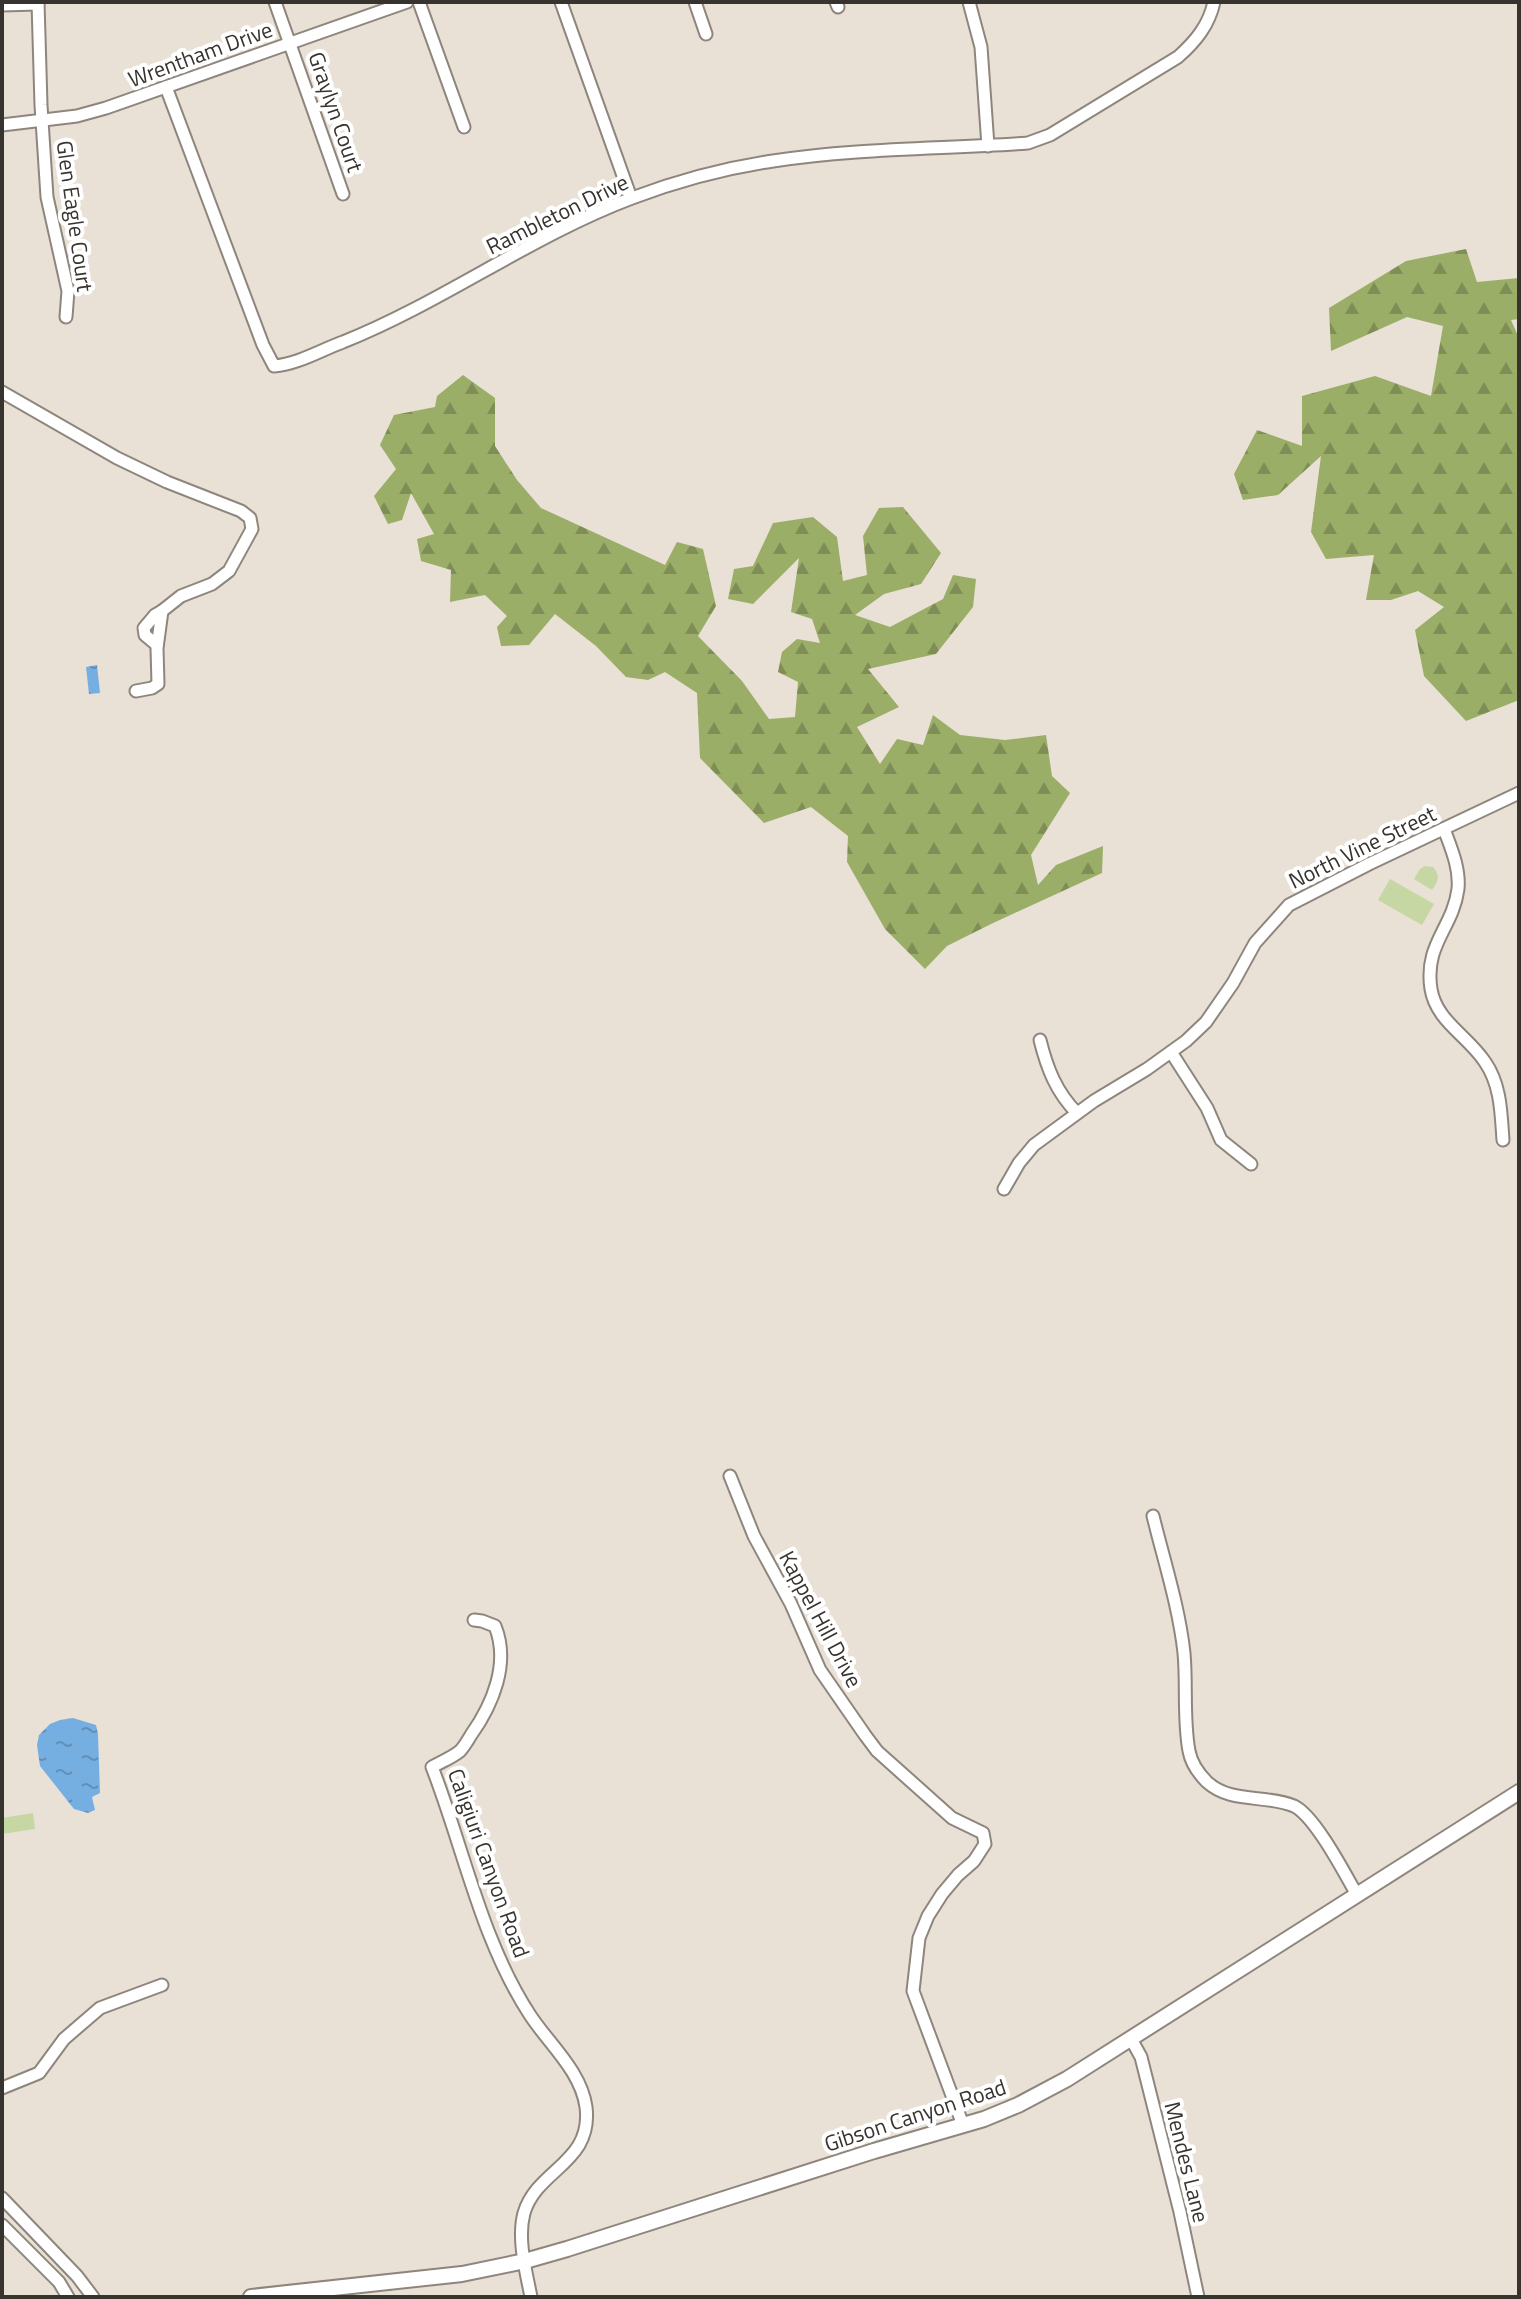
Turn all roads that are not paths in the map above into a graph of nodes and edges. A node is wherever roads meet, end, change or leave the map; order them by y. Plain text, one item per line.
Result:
1 (275, 2) edge
2 (407, 2) edge
3 (419, 2) edge
4 (561, 2) edge
5 (695, 2) edge
6 (969, 2) edge
7 (1214, 2) edge
8 (38, 3) edge
9 (2, 5) edge
10 (706, 34) dead end
11 (290, 43) junction
12 (166, 87) junction
13 (42, 121) junction
14 (2, 125) edge
15 (464, 127) dead end
16 (988, 146) junction
17 (343, 194) dead end
18 (631, 198) junction
19 (66, 317) dead end
20 (2, 392) edge
21 (136, 691) dead end
22 (1519, 793) edge
23 (1444, 829) junction
24 (1040, 1040) dead end
25 (1171, 1052) junction
26 (1077, 1113) junction
27 (1503, 1140) dead end
28 (1251, 1164) dead end
29 (1004, 1189) dead end
30 (730, 1476) dead end
31 (1153, 1516) dead end
32 (474, 1620) dead end
33 (1519, 1792) edge
34 (1357, 1895) junction
35 (162, 1985) dead end
36 (1131, 2039) junction
37 (2, 2088) edge
38 (963, 2125) junction
39 (2, 2198) edge
40 (2, 2225) edge
41 (525, 2261) junction
42 (68, 2297) edge
43 (93, 2297) edge
44 (251, 2297) edge
45 (531, 2297) edge
46 (1198, 2297) edge

1 - 11 street, Graylyn Court
2 - 11 street, Wrentham Drive
3 - 15 street
4 - 18 street
5 - 10 street
6 - 16 street
7 - 16 street, Rambleton Drive
8 - 9 street
8 - 13 street, Glen Eagle Court
11 - 12 street, Wrentham Drive
11 - 17 street, Graylyn Court
12 - 13 street, Wrentham Drive
12 - 18 street, Rambleton Drive
13 - 14 street, Wrentham Drive
13 - 19 street, Glen Eagle Court
16 - 18 street, Rambleton Drive
20 - 21 street
22 - 23 street, North Vine Street
23 - 25 street, North Vine Street
23 - 27 street
24 - 26 street
25 - 26 street, North Vine Street
25 - 28 street
26 - 29 street, North Vine Street
30 - 38 street, Kappel Hill Drive
31 - 34 street
32 - 41 street, Caligiuri Canyon Road
33 - 34 main road, Gibson Canyon Road
34 - 36 main road, Gibson Canyon Road
35 - 37 street
36 - 38 main road, Gibson Canyon Road
36 - 46 street, Mendes Lane
38 - 41 main road, Gibson Canyon Road
39 - 43 street
40 - 42 street
41 - 44 main road, Gibson Canyon Road
41 - 45 street

